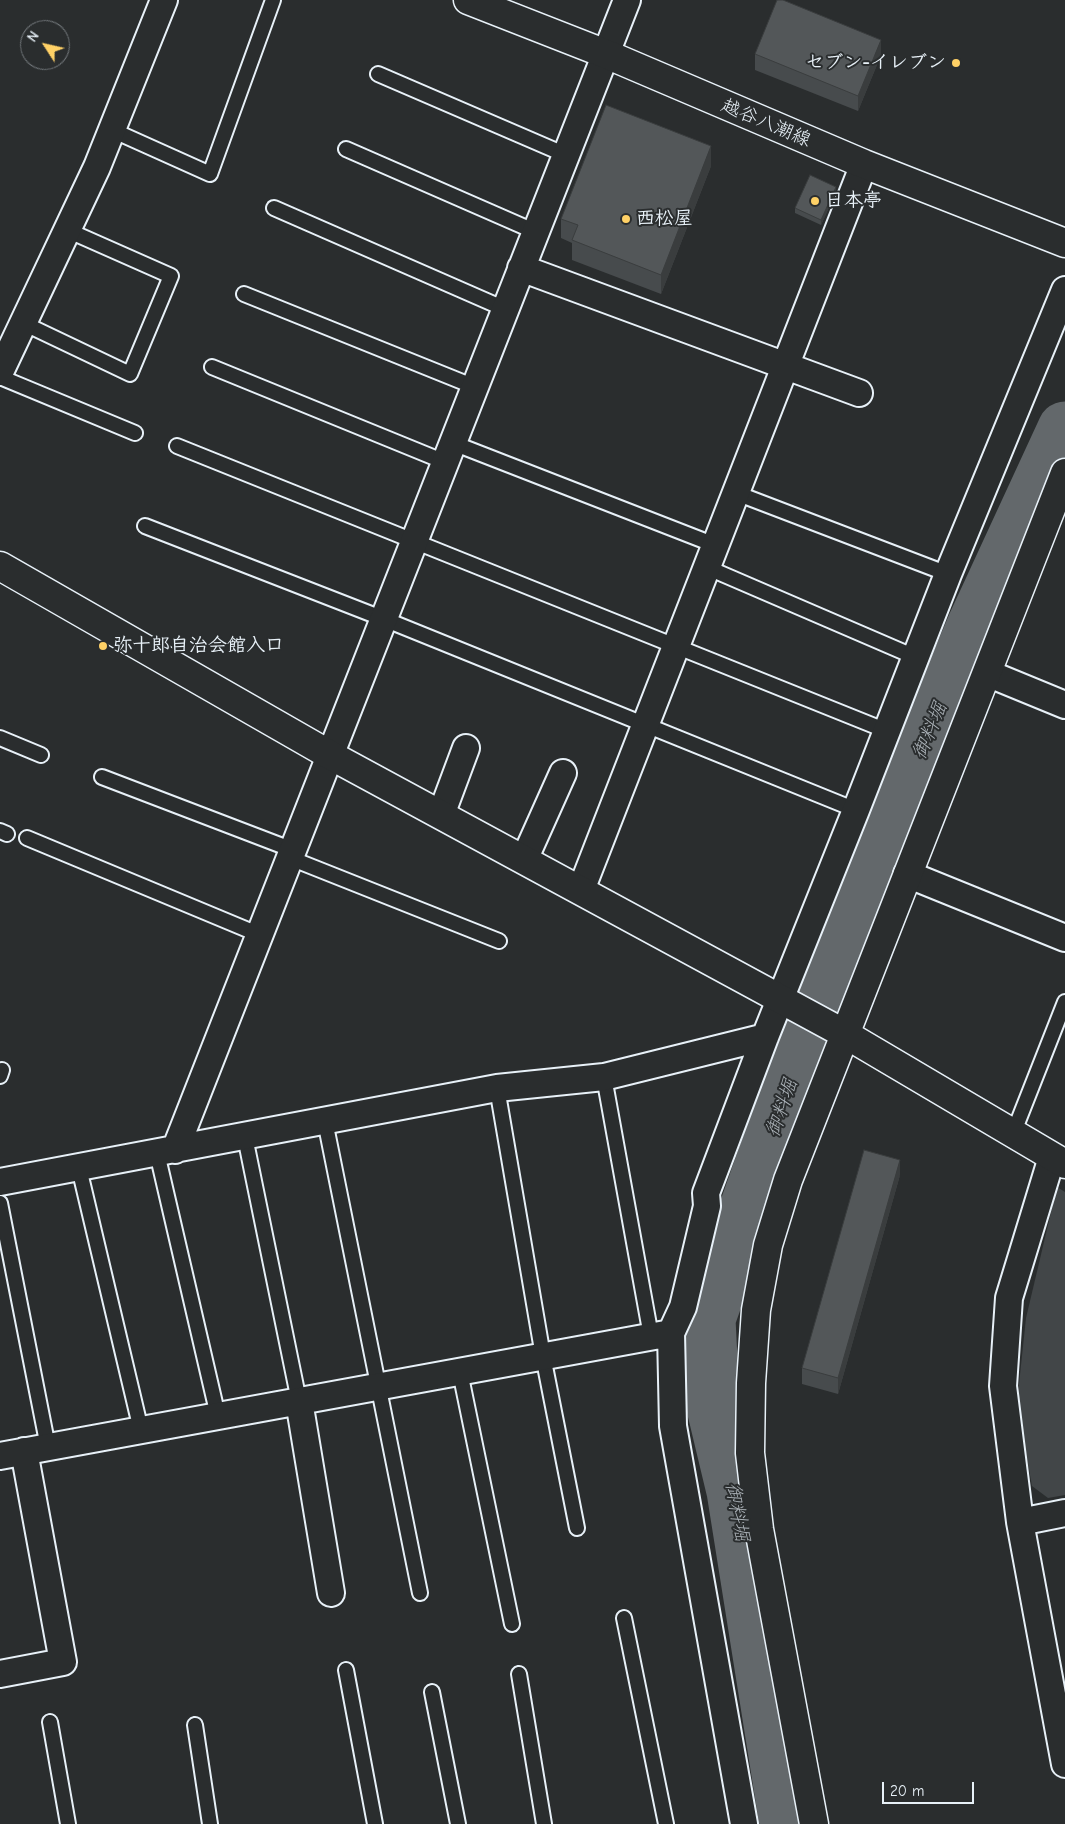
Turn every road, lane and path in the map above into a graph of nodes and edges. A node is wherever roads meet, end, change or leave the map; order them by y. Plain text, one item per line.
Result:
1 (164, 0) edge
2 (273, 0) edge
3 (468, 0) edge
4 (627, 0) edge
5 (606, 54) junction
6 (378, 74) dead end
7 (112, 130) junction
8 (346, 149) dead end
9 (566, 155) junction
10 (864, 164) junction
11 (274, 208) dead end
12 (67, 230) junction
13 (536, 232) junction
14 (1065, 243) edge
15 (522, 268) junction
16 (1065, 290) edge
17 (244, 294) dead end
18 (505, 310) junction
19 (23, 323) junction
20 (785, 366) junction
21 (212, 367) dead end
22 (0, 372) edge
23 (0, 377) edge
24 (475, 387) junction
25 (859, 393) dead end
26 (135, 433) dead end
27 (177, 446) dead end
28 (449, 452) junction
29 (1063, 485) edge
30 (736, 492) junction
31 (145, 526) dead end
32 (414, 542) junction
33 (711, 556) junction
34 (0, 566) edge
35 (948, 574) junction
36 (384, 619) junction
37 (676, 646) junction
38 (915, 657) junction
39 (987, 673) junction
40 (1065, 705) edge
41 (645, 724) junction
42 (887, 731) junction
43 (0, 738) edge
44 (466, 748) dead end
45 (41, 755) dead end
46 (330, 755) junction
47 (563, 773) dead end
48 (102, 777) dead end
49 (856, 810) junction
50 (441, 815) junction
51 (28, 838) dead end
52 (291, 854) junction
53 (524, 860) junction
54 (907, 874) junction
55 (581, 890) junction
56 (260, 935) junction
57 (1065, 938) edge
58 (499, 941) dead end
59 (1065, 1002) edge
60 (788, 1003) junction
61 (838, 1030) junction
62 (765, 1037) junction
63 (604, 1077) junction
64 (497, 1088) junction
65 (325, 1121) junction
66 (1013, 1134) junction
67 (245, 1136) junction
68 (166, 1151) junction
69 (1059, 1160) edge
70 (79, 1168) junction
71 (0, 1182) edge
72 (0, 1202) edge
73 (661, 1334) junction
74 (543, 1356) junction
75 (460, 1372) junction
76 (379, 1386) junction
77 (299, 1401) junction
78 (218, 1416) junction
79 (141, 1430) junction
80 (24, 1451) edge
81 (1065, 1513) edge
82 (1020, 1522) junction
83 (577, 1528) dead end
84 (331, 1592) dead end
85 (420, 1594) dead end
86 (624, 1618) dead end
87 (512, 1624) dead end
88 (346, 1670) dead end
89 (0, 1674) edge
90 (519, 1674) dead end
91 (432, 1692) dead end
92 (50, 1722) dead end
93 (195, 1725) dead end
94 (1065, 1764) edge
95 (68, 1824) edge
96 (210, 1824) edge
97 (375, 1824) edge
98 (458, 1824) edge
99 (544, 1824) edge
100 (666, 1824) edge
101 (744, 1824) edge
102 (814, 1824) edge

1 - 7 street
2 - 7 lane
3 - 5 street, 越谷八潮線
4 - 5 street
5 - 9 street
5 - 10 street, 越谷八潮線
6 - 9 lane
7 - 12 street
8 - 13 lane
9 - 13 street
10 - 14 street, 越谷八潮線
10 - 20 street
11 - 18 lane
12 - 19 street
12 - 19 lane
13 - 15 street
15 - 18 street
15 - 20 street
16 - 35 street
17 - 24 lane
18 - 24 street
19 - 22 street
20 - 25 street
20 - 30 street
21 - 28 lane
23 - 26 lane
24 - 28 street
27 - 32 lane
28 - 32 street
28 - 33 lane
29 - 39 street
30 - 33 street
30 - 35 lane
31 - 36 lane
32 - 36 street
32 - 37 lane
33 - 37 street
33 - 38 lane
34 - 46 street
35 - 38 street
36 - 41 lane
36 - 46 street
37 - 41 street
37 - 42 lane
38 - 42 street
39 - 40 street
39 - 54 street
41 - 49 lane
41 - 55 street
42 - 49 street
43 - 45 lane
44 - 50 street
46 - 50 street
46 - 52 street
47 - 53 street
48 - 52 lane
49 - 60 street
50 - 53 street
51 - 56 lane
52 - 56 street
52 - 58 lane
53 - 55 street
54 - 57 street
54 - 61 street
55 - 60 street
56 - 68 street
59 - 66 lane
60 - 61 street
60 - 62 street
61 - 66 street
61 - 102 street
62 - 63 street
62 - 73 street
63 - 64 street
63 - 73 lane
64 - 65 street
64 - 74 lane
65 - 67 street
65 - 76 lane
66 - 69 street
67 - 68 street
67 - 77 lane
68 - 70 street
68 - 78 lane
69 - 82 street
70 - 71 street
70 - 79 lane
72 - 80 lane
73 - 74 street
73 - 101 street
74 - 75 street
74 - 83 lane
75 - 76 street
75 - 87 lane
76 - 77 street
76 - 85 lane
77 - 78 street
77 - 84 street
78 - 79 street
79 - 80 street
80 - 89 street
81 - 82 street
82 - 94 street
86 - 100 lane
88 - 97 lane
90 - 99 lane
91 - 98 lane
92 - 95 lane
93 - 96 lane

